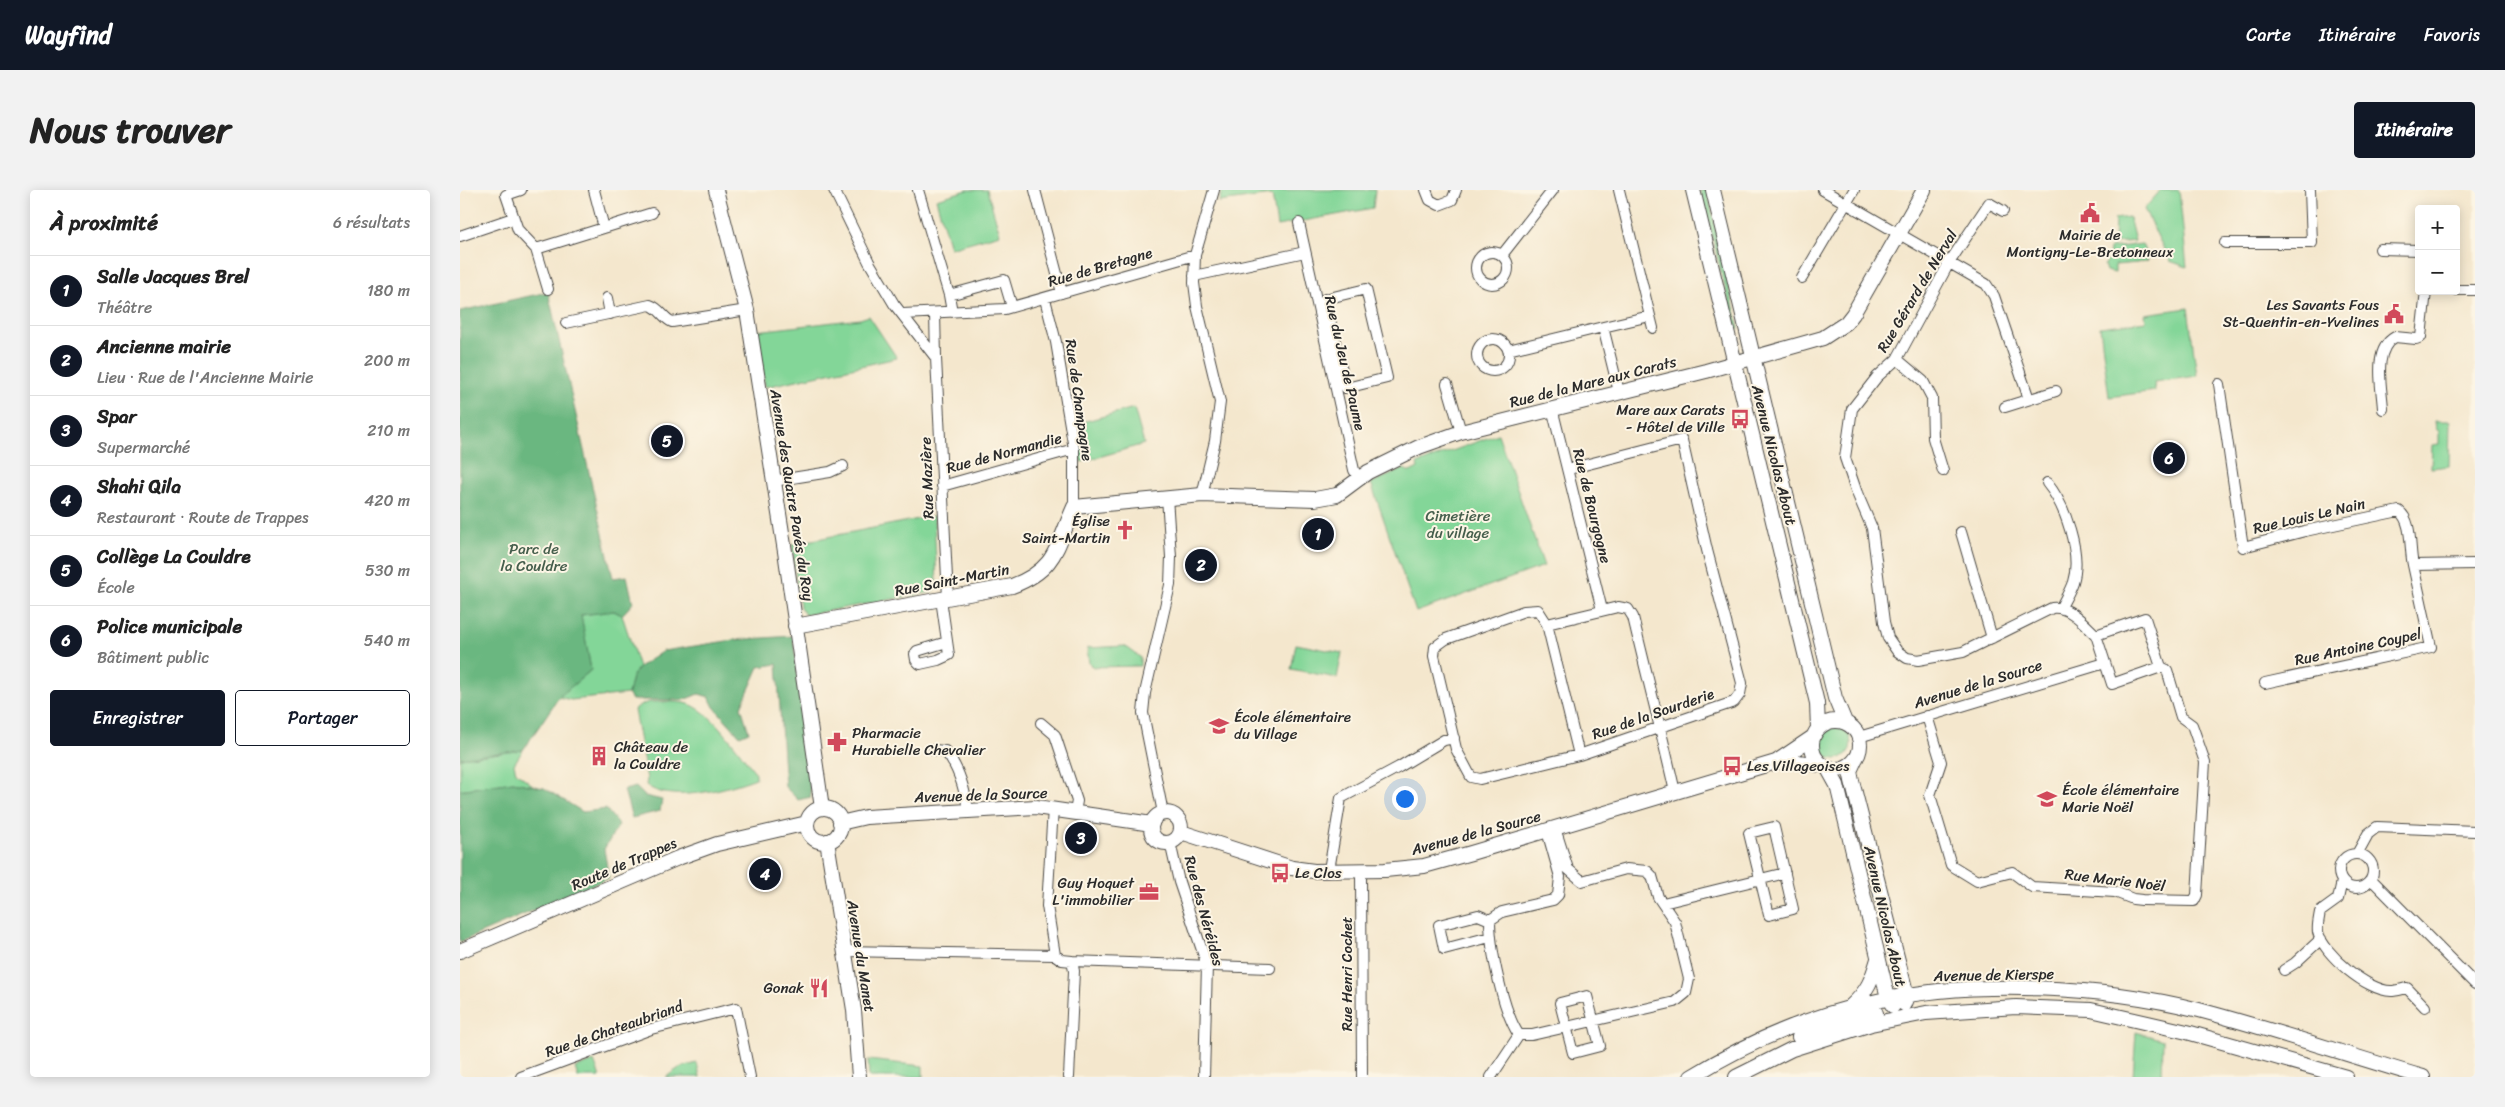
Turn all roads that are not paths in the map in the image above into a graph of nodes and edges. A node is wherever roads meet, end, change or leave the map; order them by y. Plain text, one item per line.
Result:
1 (521, 190) edge
2 (594, 190) edge
3 (716, 190) edge
4 (834, 190) edge
5 (918, 190) edge
6 (1035, 190) edge
7 (1214, 190) edge
8 (1426, 190) edge
9 (1456, 190) edge
10 (1553, 190) edge
11 (1619, 190) edge
12 (1693, 190) edge
13 (1713, 190) edge
14 (1823, 190) edge
15 (1854, 190) edge
16 (1924, 190) edge
17 (2310, 190) edge
18 (1846, 204) junction
19 (2003, 212) dead end
20 (652, 213) dead end
21 (513, 218) junction
22 (1299, 223) dead end
23 (604, 228) junction
24 (1899, 234) junction
25 (460, 236) edge
26 (2224, 243) dead end
27 (536, 249) junction
28 (2380, 249) dead end
29 (2415, 250) edge
30 (1305, 252) junction
31 (1195, 255) junction
32 (1502, 255) dead end
33 (1949, 263) junction
34 (1194, 276) junction
35 (1802, 278) dead end
36 (548, 289) dead end
37 (2460, 290) edge
38 (2475, 290) edge
39 (1062, 293) junction
40 (949, 295) junction
41 (2426, 295) edge
42 (607, 298) dead end
43 (1045, 299) junction
44 (1325, 299) joint
45 (1012, 307) junction
46 (747, 310) junction
47 (952, 312) junction
48 (610, 314) junction
49 (903, 314) junction
50 (935, 314) junction
51 (1650, 316) junction
52 (566, 323) dead end
53 (1603, 327) junction
54 (1653, 328) dead end
55 (1508, 350) dead end
56 (936, 358) junction
57 (1752, 358) junction
58 (1897, 359) junction
59 (1735, 363) junction
60 (1447, 384) dead end
61 (2219, 384) dead end
62 (2056, 391) dead end
63 (1619, 392) junction
64 (2029, 399) junction
65 (1552, 408) junction
66 (2005, 408) dead end
67 (2383, 409) dead end
68 (1461, 432) junction
69 (1074, 449) junction
70 (843, 466) dead end
71 (1568, 469) junction
72 (1943, 471) dead end
73 (1359, 479) junction
74 (773, 481) junction
75 (2047, 483) dead end
76 (942, 486) junction
77 (1202, 494) junction
78 (1167, 497) junction
79 (1074, 507) junction
80 (1961, 532) dead end
81 (2414, 564) junction
82 (2475, 564) edge
83 (944, 598) junction
84 (2061, 607) junction
85 (1602, 610) junction
86 (1547, 624) junction
87 (795, 626) junction
88 (2096, 635) junction
89 (1992, 638) junction
90 (947, 642) dead end
91 (2105, 663) junction
92 (2161, 667) junction
93 (2266, 683) dead end
94 (1927, 716) junction
95 (1845, 722) junction
96 (1041, 723) dead end
97 (1660, 728) junction
98 (1815, 733) junction
99 (1859, 736) junction
100 (1454, 738) junction
101 (934, 750) dead end
102 (1579, 755) junction
103 (1855, 760) junction
104 (1776, 762) junction
105 (1824, 766) junction
106 (1674, 792) junction
107 (822, 808) junction
108 (1053, 808) junction
109 (968, 810) junction
110 (1075, 812) junction
111 (1164, 813) junction
112 (807, 823) junction
113 (840, 823) junction
114 (1152, 824) junction
115 (1551, 829) junction
116 (2475, 831) edge
117 (1181, 832) junction
118 (827, 841) junction
119 (1170, 842) junction
120 (2357, 854) junction
121 (1329, 870) junction
122 (1361, 871) junction
123 (1785, 873) junction
124 (1572, 874) junction
125 (1560, 877) junction
126 (1760, 879) junction
127 (2371, 879) junction
128 (2342, 881) junction
129 (1663, 903) junction
130 (1490, 920) junction
131 (1490, 937) junction
132 (2321, 939) junction
133 (460, 951) edge
134 (844, 951) junction
135 (1055, 955) junction
136 (1878, 958) junction
137 (1072, 960) junction
138 (1207, 965) junction
139 (1270, 968) dead end
140 (2284, 970) dead end
141 (2475, 984) edge
142 (1907, 996) junction
143 (1894, 1007) junction
144 (2425, 1007) dead end
145 (1846, 1010) junction
146 (1594, 1021) junction
147 (1566, 1028) junction
148 (1519, 1035) junction
149 (521, 1077) edge
150 (750, 1077) edge
151 (860, 1077) edge
152 (1069, 1077) edge
153 (1204, 1077) edge
154 (1362, 1077) edge
155 (1491, 1077) edge
156 (1691, 1077) edge
157 (1736, 1077) edge
158 (2346, 1077) edge
159 (2422, 1077) edge

1 - 21 street
2 - 23 street
3 - 46 street, Avenue des Quatre Pavés du Roy
4 - 49 street
5 - 40 street
6 - 39 street
7 - 31 street
8 - 9 street
10 - 32 street
11 - 51 street
12 - 59 street, Avenue Nicolas About
13 - 57 street, Avenue Nicolas About
14 - 18 street
15 - 18 street
16 - 24 street, Rue de la Mare aux Carats
17 - 26 street
18 - 24 street
18 - 35 street
19 - 33 street, Rue Gérard de Nerval
20 - 23 street
21 - 25 street
21 - 27 street
22 - 30 street, Rue du Jeu de Paume
23 - 27 street
24 - 33 street
24 - 57 street, Rue de la Mare aux Carats
27 - 36 street
28 - 29 street
30 - 34 street
30 - 73 street, Rue du Jeu de Paume
31 - 34 street
31 - 39 street, Rue de Bretagne
33 - 58 street, Rue Gérard de Nerval
33 - 64 street
34 - 77 street
37 - 38 street
39 - 43 street, Rue de Bretagne
40 - 45 street
40 - 47 street
41 - 67 street
42 - 48 street
43 - 45 street, Rue de Bretagne
43 - 69 street, Rue de Champagne
44 - 44 street
45 - 47 street, Rue de Bretagne
46 - 48 street
46 - 74 street, Avenue des Quatre Pavés du Roy
47 - 50 street, Rue de Bretagne
48 - 52 street
49 - 50 street, Rue de Bretagne
49 - 56 street
50 - 56 street, Rue Mazière
51 - 53 street
51 - 54 street
53 - 55 street
53 - 63 street
56 - 76 street, Rue Mazière
57 - 59 street, Rue de la Mare aux Carats
57 - 95 street, Avenue Nicolas About
58 - 72 street
58 - 89 street, Rue Gérard de Nerval
59 - 63 street, Rue de la Mare aux Carats
59 - 98 street, Avenue Nicolas About
60 - 68 street
61 - 81 street, Rue Louis Le Nain
62 - 64 street
63 - 65 street, Rue de la Mare aux Carats
64 - 66 street
65 - 68 street, Rue de la Mare aux Carats
65 - 71 street, Rue de Bourgogne
68 - 73 street, Rue de la Mare aux Carats
69 - 76 street, Rue de Normandie
69 - 79 street, Rue de Champagne
70 - 74 street
71 - 85 street, Rue de Bourgogne
71 - 97 street, Rue de la Sourderie
73 - 77 street, Rue de la Mare aux Carats
74 - 87 street, Avenue des Quatre Pavés du Roy
75 - 84 street
76 - 83 street, Rue Mazière
77 - 78 street, Rue de la Mare aux Carats
78 - 79 street, Rue de la Mare aux Carats
78 - 111 street
79 - 83 street, Rue Saint-Martin
80 - 89 street
81 - 82 street
81 - 93 street, Rue Antoine Coypel
83 - 87 street, Rue Saint-Martin
83 - 90 street, Rue Mazière
84 - 88 street
84 - 89 street, Rue Gérard de Nerval
85 - 86 street
85 - 97 street
86 - 100 street
86 - 102 street
87 - 107 street, Avenue des Quatre Pavés du Roy
88 - 91 street
88 - 92 street
91 - 92 street
91 - 94 street, Avenue de la Source
92 - 94 street, Rue Marie Noël
94 - 99 street, Avenue de la Source
95 - 98 street
95 - 99 street, Avenue Nicolas About
96 - 110 street
97 - 102 street, Rue de la Sourderie
97 - 106 street
98 - 104 street, Avenue de la Source
98 - 105 street, Avenue Nicolas About
99 - 103 street, Avenue Nicolas About
100 - 102 street, Rue de la Sourderie
100 - 121 street
101 - 109 street
103 - 105 street
103 - 142 street, Avenue Nicolas About
104 - 105 street, Avenue de la Source
104 - 106 street, Avenue de la Source
105 - 136 street, Avenue Nicolas About
106 - 115 street, Avenue de la Source
107 - 112 street
107 - 113 street
108 - 109 street, Avenue de la Source
108 - 110 street, Avenue de la Source
108 - 135 street
109 - 113 street, Avenue de la Source
110 - 114 street, Avenue de la Source
111 - 114 street
111 - 117 street
112 - 118 street
112 - 133 street, Route de Trappes
113 - 118 street
114 - 119 street
115 - 122 street, Avenue de la Source
115 - 124 street
115 - 125 street
116 - 120 street
117 - 119 street
117 - 121 street, Avenue de la Source
118 - 134 street, Avenue du Manet
119 - 138 street, Rue des Néréides
120 - 127 street
120 - 128 street
121 - 122 street, Avenue de la Source
122 - 154 street, Rue Henri Cochet
123 - 126 street
123 - 126 street
123 - 126 street
124 - 125 street
124 - 129 street
125 - 130 street
126 - 129 street
127 - 128 street
127 - 141 street
128 - 132 street
129 - 146 street
130 - 131 street
130 - 131 street
131 - 148 street
132 - 140 street
132 - 144 street
134 - 135 street
134 - 151 street, Avenue du Manet
135 - 137 street
136 - 143 street, Avenue Nicolas About
136 - 145 street
137 - 138 street
137 - 152 street
138 - 139 street
138 - 153 street, Rue des Néréides
142 - 143 street, Avenue de Kierspe
142 - 143 street, Avenue Nicolas About
142 - 159 street, Avenue de Kierspe
143 - 145 street, Avenue de Kierspe
143 - 157 street
143 - 158 street, Avenue de Kierspe
145 - 156 street, Avenue de Kierspe
146 - 147 street
146 - 147 street
146 - 147 street
147 - 148 street
148 - 155 street
149 - 150 street, Rue de Chateaubriand

